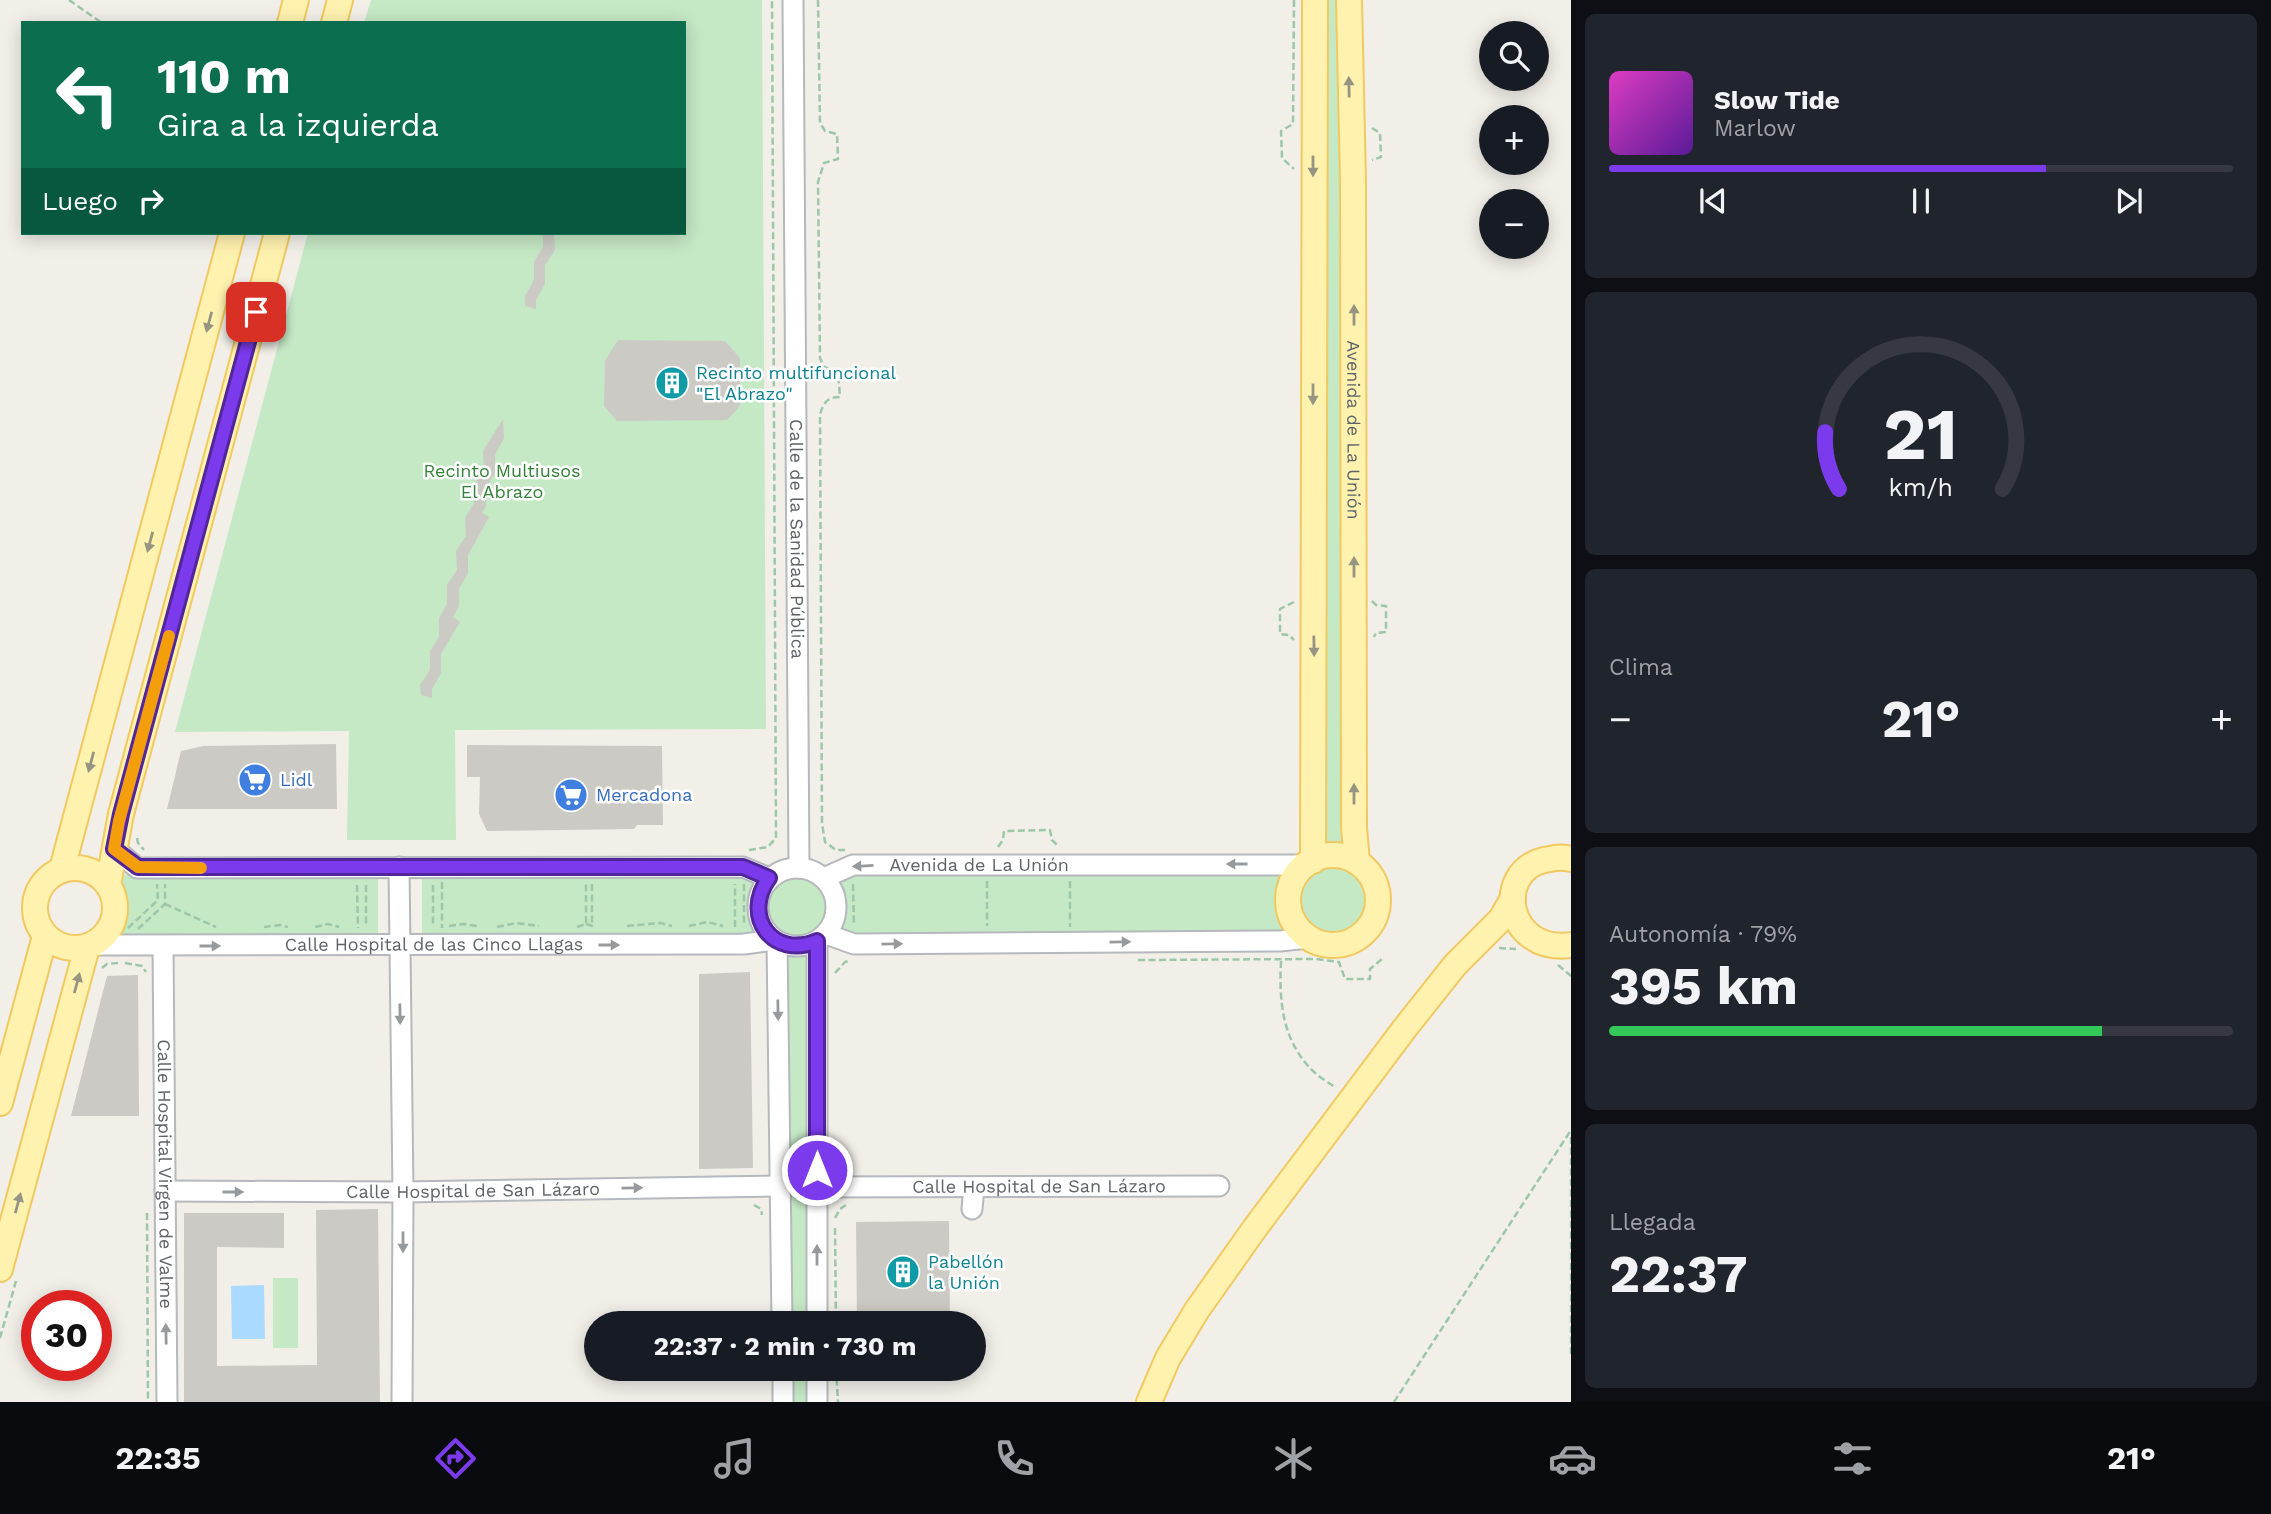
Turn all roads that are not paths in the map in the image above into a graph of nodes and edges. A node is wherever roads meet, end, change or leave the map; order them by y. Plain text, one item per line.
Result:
1 (296, 0) edge
2 (340, 0) edge
3 (793, 0) edge
4 (1315, 0) edge
5 (1349, 0) edge
6 (291, 21) edge
7 (335, 21) edge
8 (231, 235) edge
9 (276, 235) edge
10 (114, 849) junction
11 (1565, 856) edge
12 (1357, 862) junction
13 (1309, 863) junction
14 (399, 867) junction
15 (799, 868) junction
16 (62, 869) junction
17 (153, 872) junction
18 (769, 878) junction
19 (824, 878) junction
20 (108, 885) junction
21 (1513, 898) junction
22 (45, 936) junction
23 (821, 937) junction
24 (1530, 937) junction
25 (1308, 938) junction
26 (776, 941) junction
27 (90, 946) junction
28 (163, 946) junction
29 (399, 946) junction
30 (1566, 949) edge
31 (1455, 965) junction
32 (0, 1103) edge
33 (781, 1186) junction
34 (1219, 1186) dead end
35 (817, 1187) junction
36 (974, 1187) junction
37 (165, 1191) junction
38 (403, 1192) junction
39 (972, 1209) dead end
40 (0, 1269) edge
41 (782, 1311) edge
42 (817, 1311) edge
43 (783, 1381) edge
44 (817, 1381) edge
45 (167, 1402) edge
46 (402, 1402) edge
47 (783, 1402) edge
48 (817, 1402) edge
49 (1149, 1402) edge

1 - 6 main road
2 - 7 main road
3 - 15 street, Calle de la Sanidad Pública
4 -> 13 main road
12 -> 5 main road, Avenida de La Unión
8 -> 16 main road
9 - 10 main road
10 - 17 street
10 - 20 main road
11 - 21 main road
12 - 13 main road
12 - 25 main road
13 -> 19 street, Avenida de La Unión
13 - 25 main road
14 - 17 street
14 - 18 street
14 - 29 street
15 - 18 street
15 - 19 street
16 - 20 main road
16 - 22 main road
17 - 20 street
18 - 26 street
19 - 23 street
20 - 27 main road
21 - 24 main road
21 - 31 main road
22 - 27 main road
22 - 32 main road
23 -> 25 street
23 - 26 street
23 - 35 street
24 - 30 main road
24 - 31 main road
29 -> 26 street, Calle Hospital de las Cinco Llagas
26 -> 33 street
27 - 28 street, Calle Hospital de las Cinco Llagas
40 -> 27 main road
28 -> 29 street, Calle Hospital de las Cinco Llagas
28 - 37 street, Calle Hospital Virgen de Valme
29 -> 38 street
31 - 49 main road
38 -> 33 street, Calle Hospital de San Lázaro
33 - 41 street
34 - 36 street, Calle Hospital de San Lázaro
35 - 36 street, Calle Hospital de San Lázaro
42 -> 35 street
36 - 39 street
37 -> 38 street, Calle Hospital de San Lázaro
45 -> 37 street, Calle Hospital Virgen de Valme
38 -> 46 street
43 - 47 street
44 - 48 street

